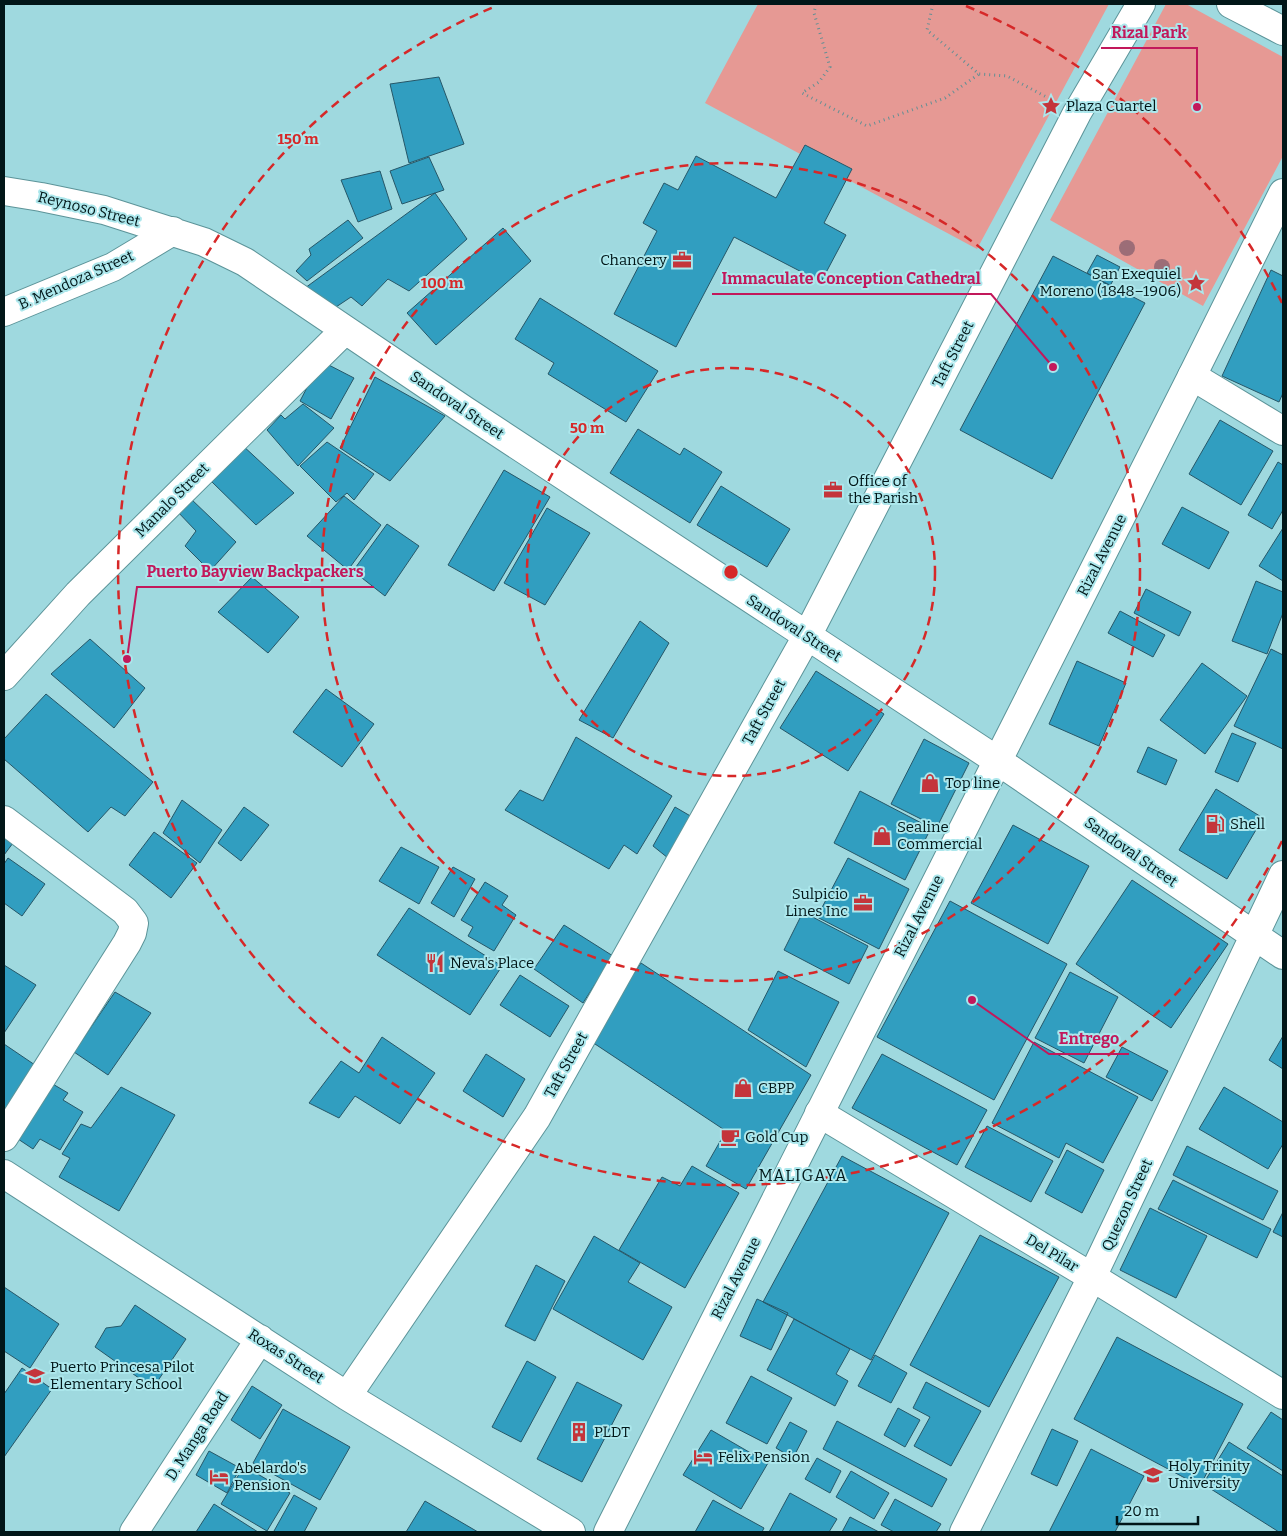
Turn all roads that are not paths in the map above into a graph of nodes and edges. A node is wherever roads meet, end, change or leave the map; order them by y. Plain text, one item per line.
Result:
1 (1140, 4) edge
2 (1231, 4) edge
3 (1283, 32) edge
4 (4, 191) edge
5 (1283, 193) edge
6 (173, 231) junction
7 (4, 312) edge
8 (345, 330) junction
9 (1192, 376) junction
10 (1283, 431) edge
11 (807, 636) junction
12 (4, 676) edge
13 (998, 760) junction
14 (4, 820) edge
15 (1283, 875) edge
16 (1254, 937) junction
17 (1283, 955) edge
18 (819, 1113) junction
19 (4, 1137) edge
20 (4, 1174) edge
21 (1092, 1277) junction
22 (260, 1339) junction
23 (1283, 1395) edge
24 (347, 1396) junction
25 (134, 1532) edge
26 (571, 1532) edge
27 (608, 1532) edge
28 (964, 1532) edge

1 - 11 street, Taft Street
2 - 3 street
4 - 6 street, Reynoso Street
5 - 9 street, Rizal Avenue
6 - 7 street, B. Mendoza Street
6 - 8 street, Sandoval Street
8 - 11 street, Sandoval Street
8 - 12 street, Manalo Street
9 - 10 street
9 - 13 street, Rizal Avenue
11 - 13 street, Sandoval Street
11 - 24 street, Taft Street
13 - 16 street, Sandoval Street
13 - 18 street, Rizal Avenue
14 - 19 street
15 - 16 street, Quezon Street
16 - 17 street, Sandoval Street
16 - 21 street, Quezon Street
18 - 21 street, Del Pilar
18 - 27 street, Rizal Avenue
20 - 22 street, Roxas Street
21 - 23 street, Del Pilar
21 - 28 street, Quezon Street
22 - 24 street, Roxas Street
22 - 25 street, D. Manga Road
24 - 26 street, Roxas Street

